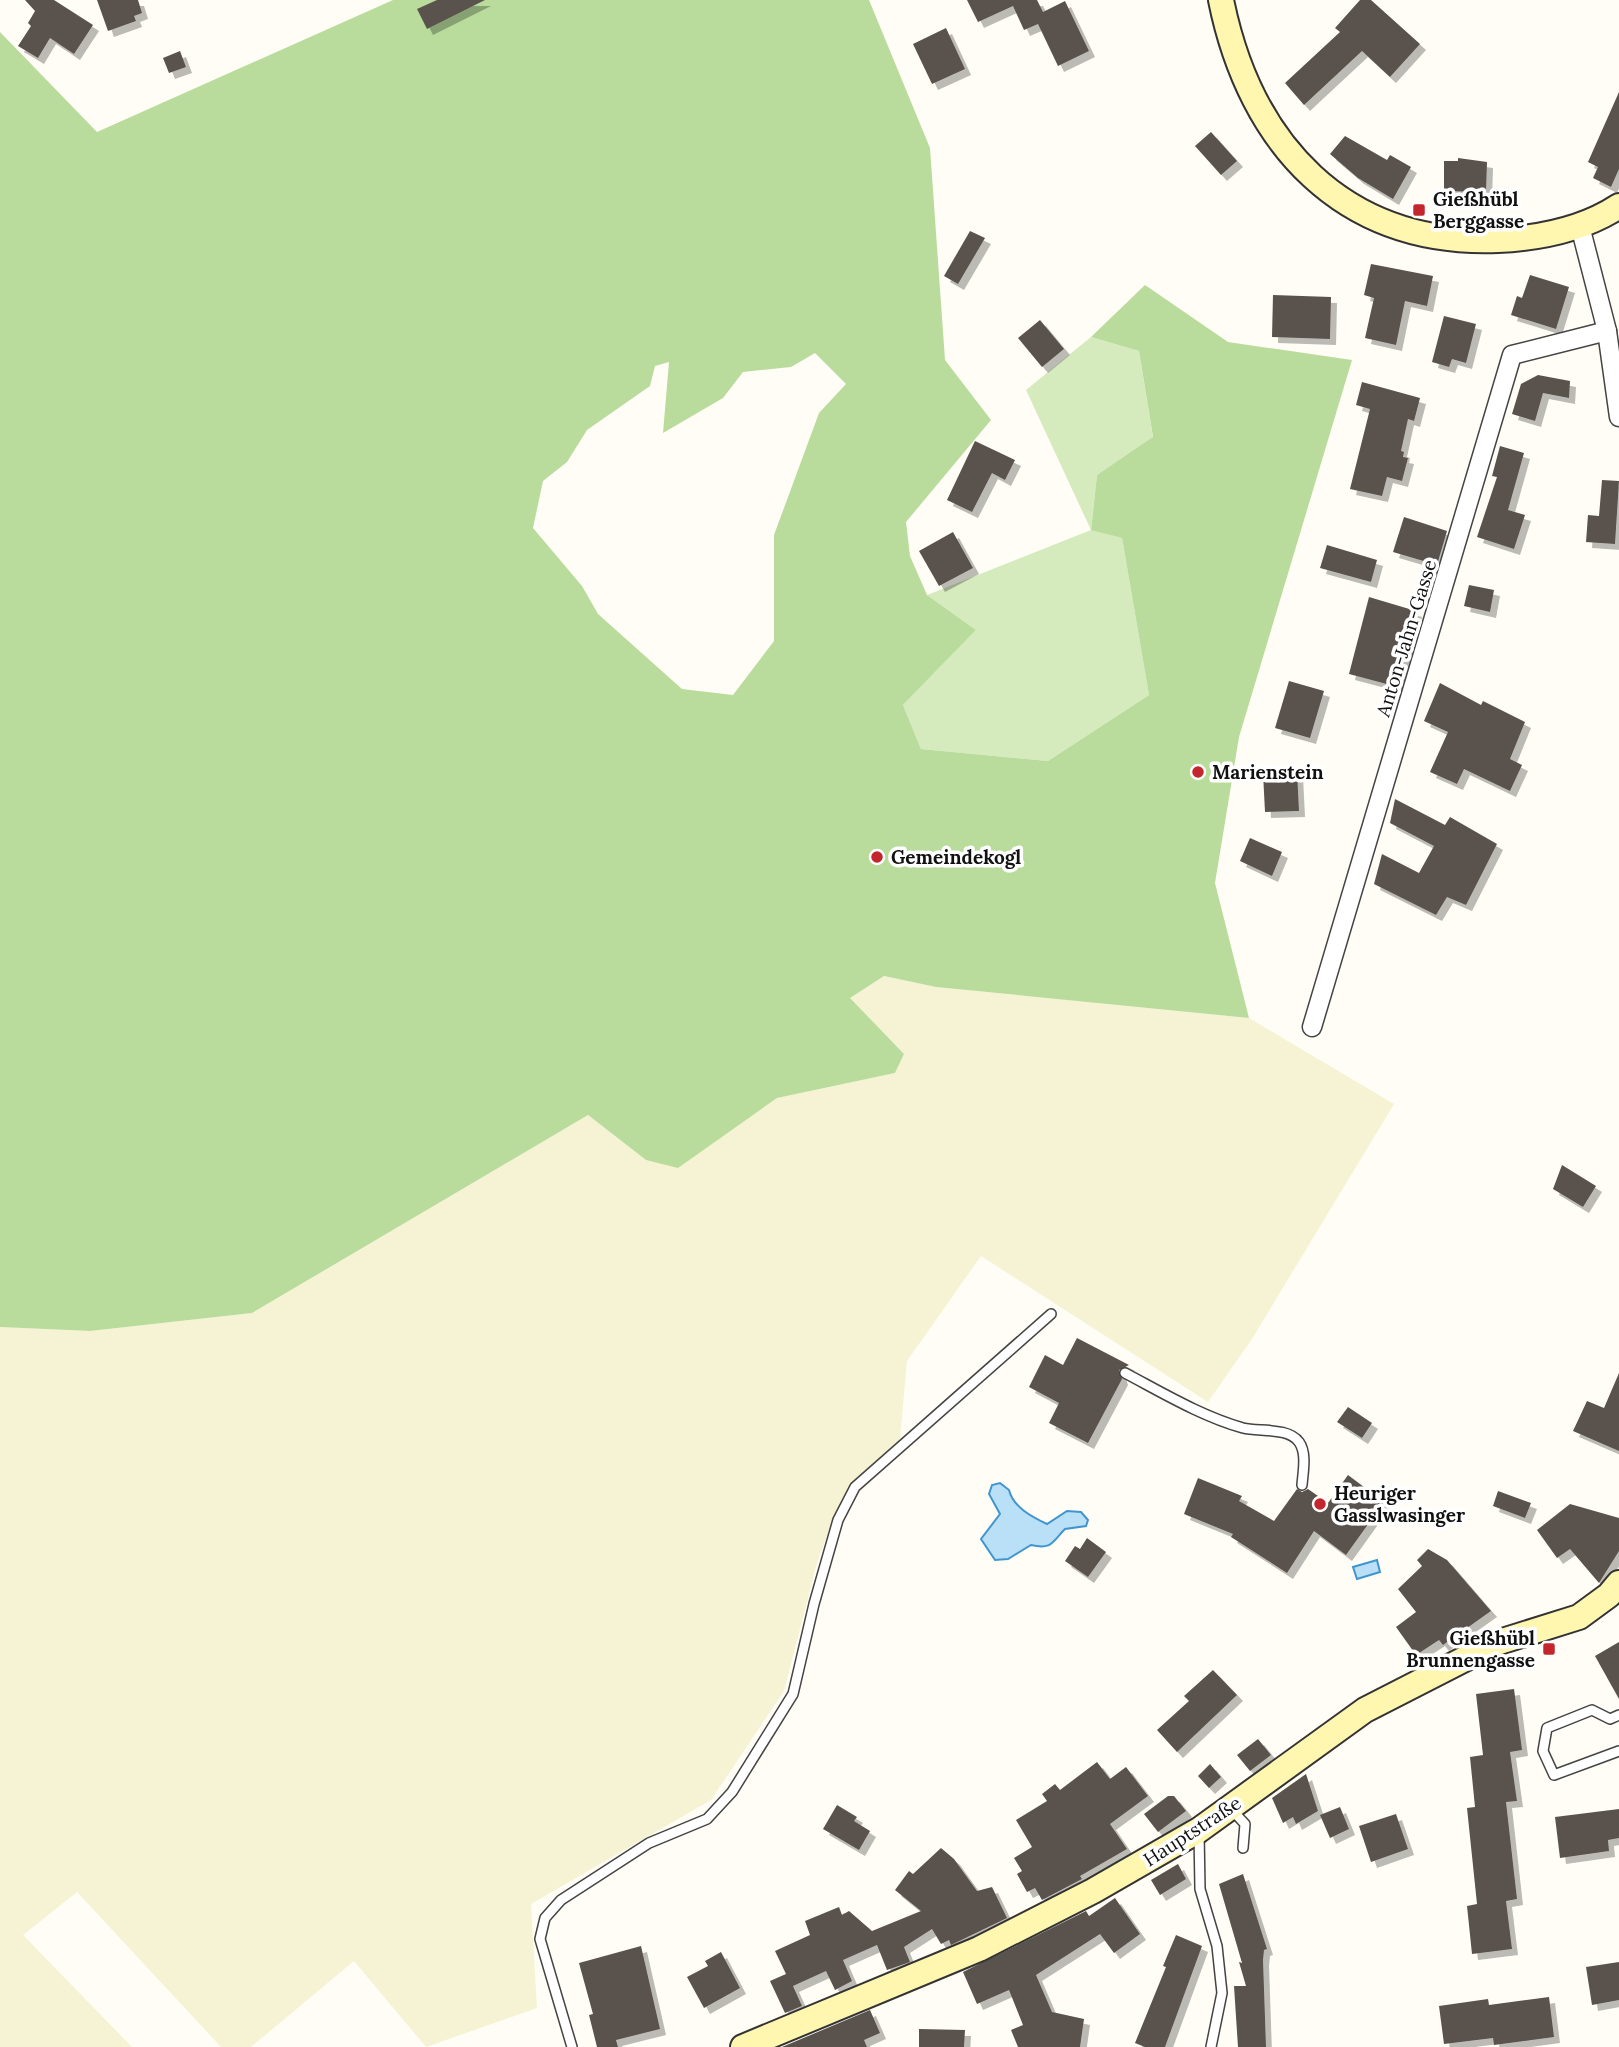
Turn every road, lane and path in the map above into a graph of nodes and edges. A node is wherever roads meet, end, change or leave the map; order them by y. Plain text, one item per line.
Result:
1 (1221, 0) edge
2 (1619, 206) edge
3 (1580, 226) junction
4 (1607, 331) junction
5 (1619, 417) edge
6 (1312, 1027) dead end
7 (1051, 1314) dead end
8 (1125, 1373) dead end
9 (1302, 1485) dead end
10 (1616, 1595) edge
11 (1619, 1715) edge
12 (1619, 1751) edge
13 (1230, 1807) junction
14 (1199, 1830) junction
15 (1243, 1848) dead end
16 (572, 2047) edge
17 (743, 2047) edge
18 (1211, 2047) edge

1 - 3 street
2 - 3 street
3 - 4 street
4 - 5 street
4 - 6 street, Anton-Jahn-Gasse
7 - 16 lane
8 - 9 lane
10 - 13 street, Hauptstraße
11 - 12 lane
13 - 14 street, Hauptstraße
13 - 15 lane
14 - 17 street, Hauptstraße
14 - 18 lane

